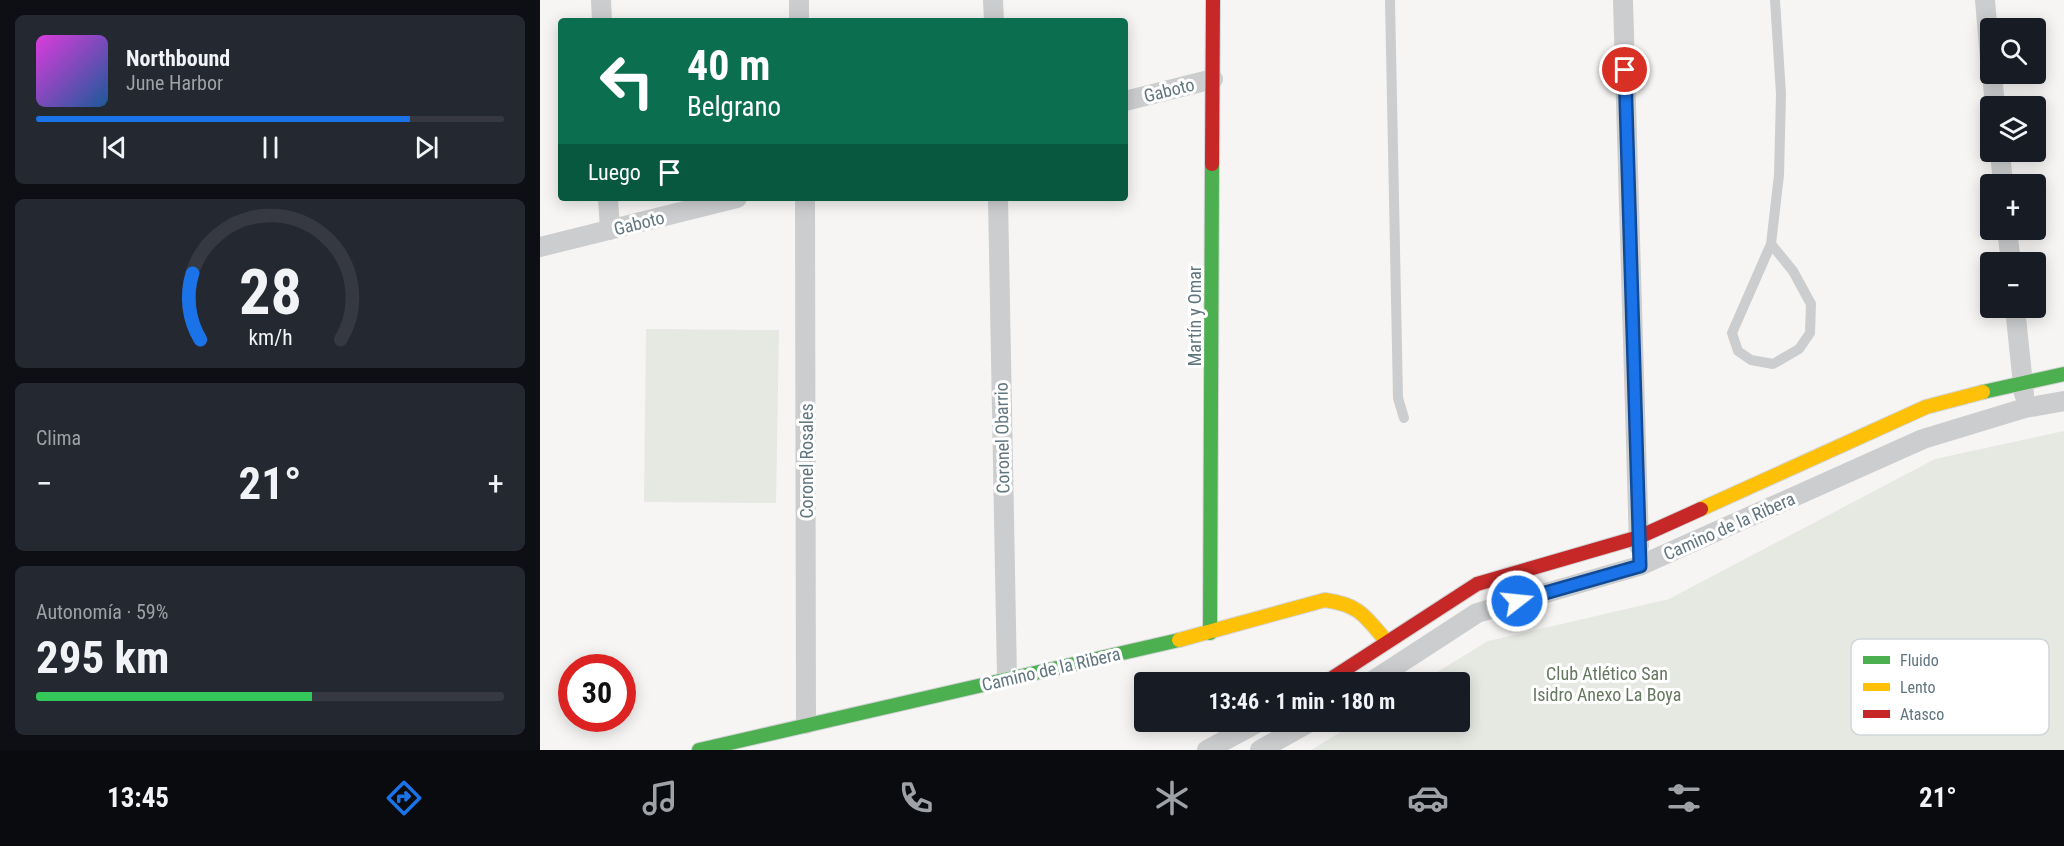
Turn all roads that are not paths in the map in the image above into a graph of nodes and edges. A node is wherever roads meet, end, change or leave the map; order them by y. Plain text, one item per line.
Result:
1 (601, 0) edge
2 (799, 0) edge
3 (993, 0) edge
4 (1213, 0) edge
5 (1390, 0) edge
6 (1623, 0) edge
7 (1775, 0) edge
8 (1985, 0) edge
9 (602, 18) edge
10 (799, 18) edge
11 (994, 18) edge
12 (1987, 18) edge
13 (1213, 79) junction
14 (1128, 100) edge
15 (608, 201) edge
16 (725, 201) edge
17 (805, 201) edge
18 (998, 201) edge
19 (610, 230) junction
20 (1771, 244) junction
21 (540, 247) edge
22 (2016, 318) edge
23 (2064, 374) edge
24 (2022, 382) junction
25 (2064, 401) edge
26 (2025, 408) junction
27 (1404, 418) dead end
28 (1639, 537) junction
29 (1640, 566) junction
30 (1210, 633) junction
31 (1387, 642) junction
32 (1341, 672) edge
33 (1386, 672) edge
34 (1007, 678) junction
35 (806, 724) junction
36 (1240, 732) edge
37 (1292, 732) edge
38 (699, 750) edge
39 (1208, 750) edge
40 (1260, 750) edge

1 - 9 street
2 - 10 street
3 - 11 street
4 - 13 street, Martín y Omar
5 - 27 lane
6 - 28 street
7 - 20 lane
8 - 12 street
13 - 14 street, Gaboto
13 - 30 street, Martín y Omar
15 - 19 street
16 - 19 street, Gaboto
17 - 35 street, Coronel Rosales
18 - 34 street, Coronel Obarrio
19 - 21 street, Gaboto
20 - 20 lane
22 - 24 street
23 - 24 street, Camino de la Ribera
24 - 26 street
24 - 28 street, Camino de la Ribera
25 - 26 street, Camino de la Ribera
26 - 29 street, Camino de la Ribera
28 - 29 street
28 - 31 street, Camino de la Ribera
29 - 33 street, Camino de la Ribera
30 - 31 street, Camino de la Ribera
30 - 34 street, Camino de la Ribera
31 - 32 street, Camino de la Ribera
34 - 35 street, Camino de la Ribera
35 - 38 street, Camino de la Ribera
36 - 39 street
37 - 40 street

